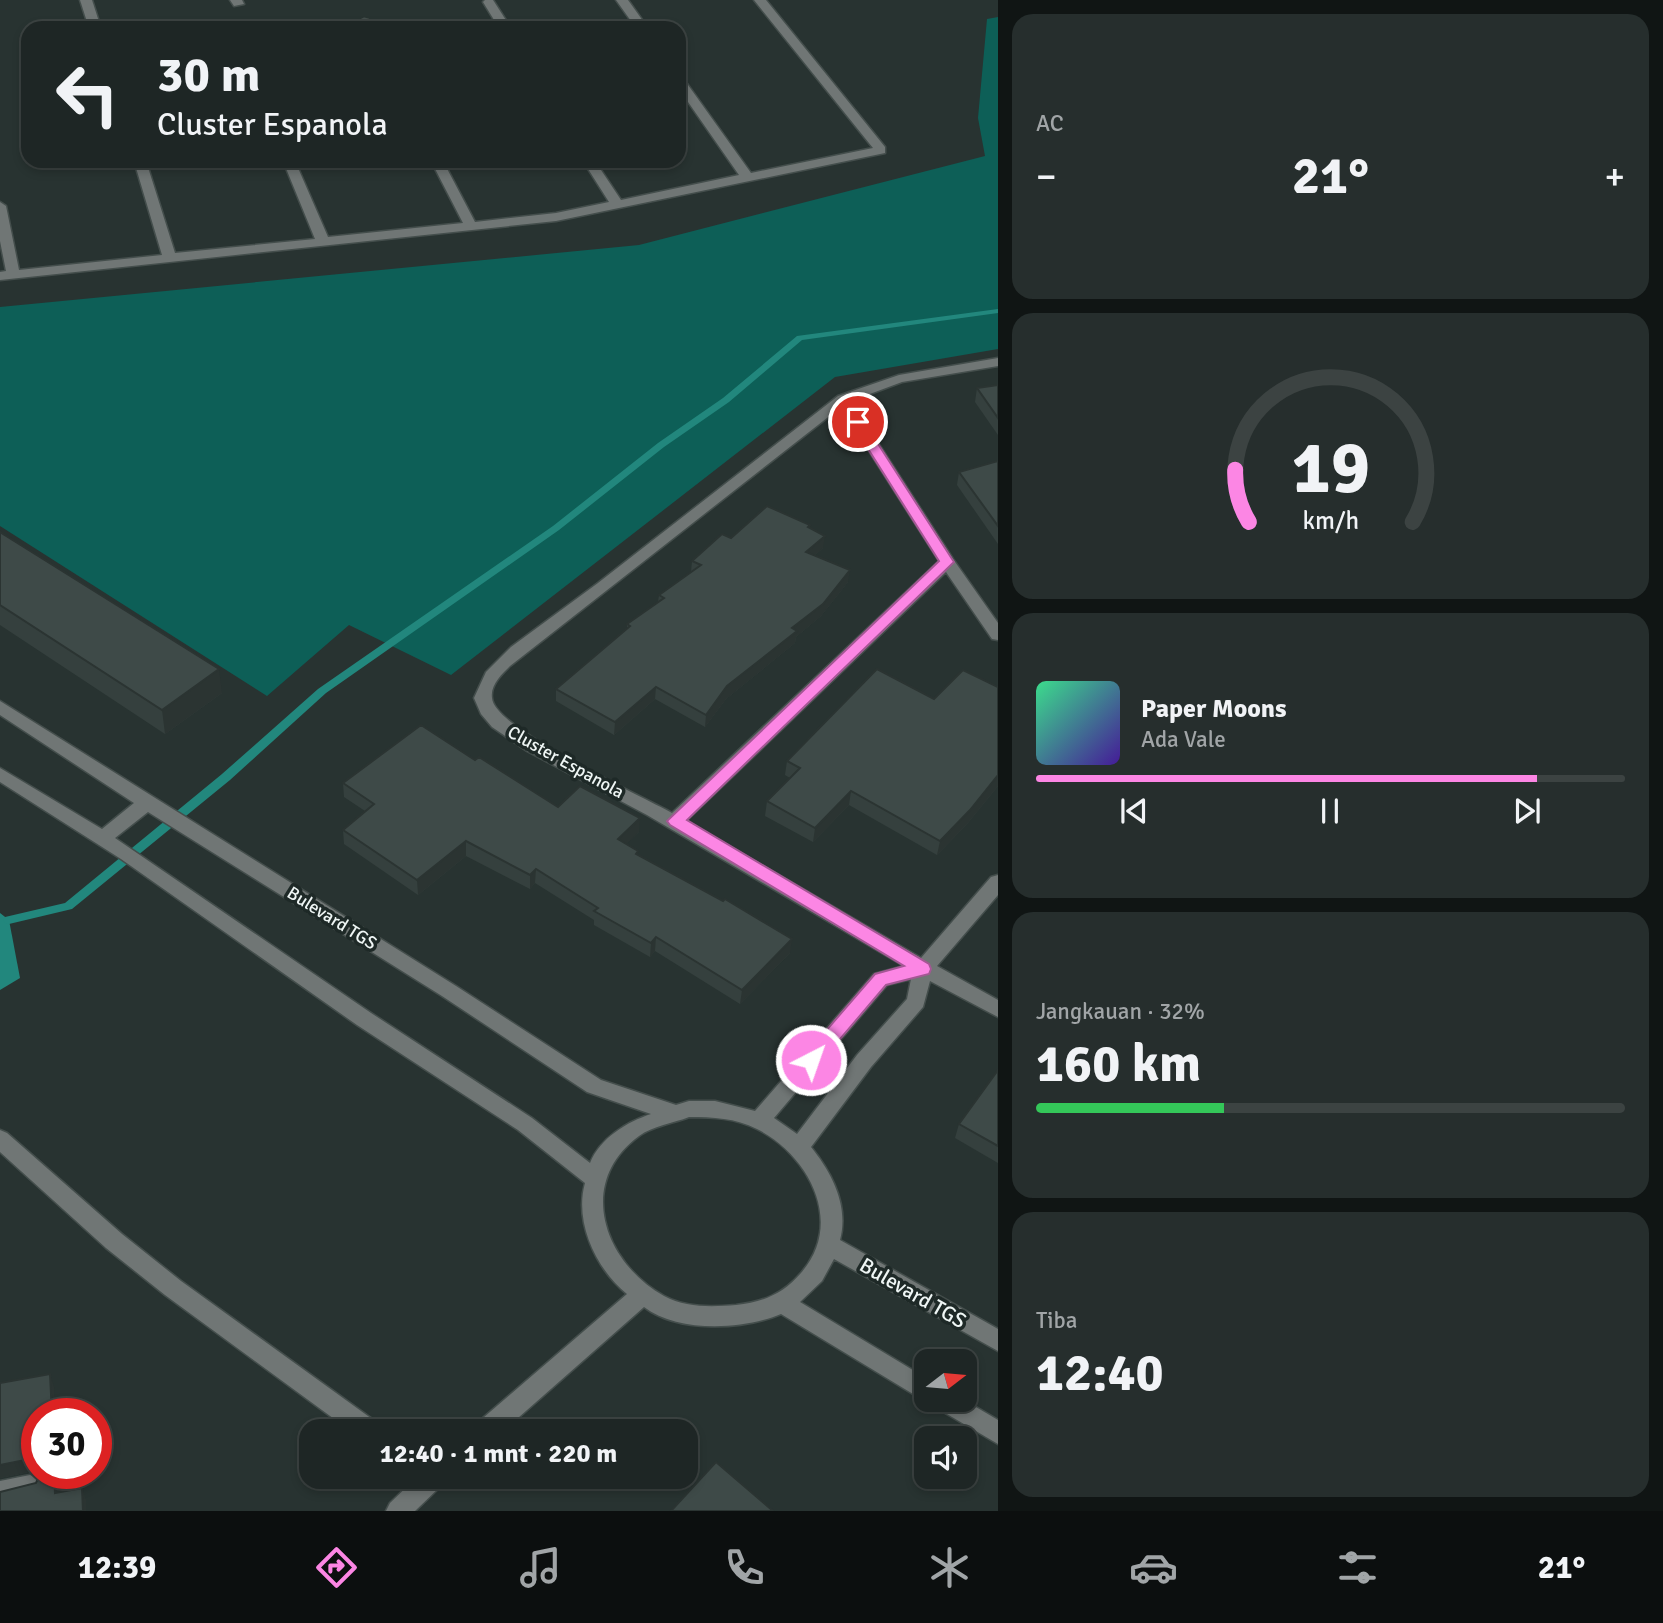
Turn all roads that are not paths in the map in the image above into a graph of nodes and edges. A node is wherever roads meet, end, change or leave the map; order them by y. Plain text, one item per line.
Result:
1 (86, 0) edge
2 (622, 0) edge
3 (760, 0) edge
4 (489, 2) dead end
5 (93, 21) edge
6 (501, 21) edge
7 (637, 21) edge
8 (686, 91) edge
9 (142, 168) edge
10 (292, 168) edge
11 (441, 168) edge
12 (594, 168) edge
13 (747, 177) junction
14 (617, 204) junction
15 (0, 206) edge
16 (471, 226) junction
17 (323, 242) junction
18 (170, 258) junction
19 (7, 276) edge
20 (998, 362) edge
21 (843, 399) junction
22 (947, 562) junction
23 (998, 635) edge
24 (0, 707) edge
25 (0, 774) edge
26 (154, 808) junction
27 (675, 821) junction
28 (103, 838) junction
29 (998, 881) edge
30 (923, 969) junction
31 (998, 1009) edge
32 (672, 1112) junction
33 (759, 1121) junction
34 (0, 1139) edge
35 (799, 1147) junction
36 (594, 1178) junction
37 (829, 1245) junction
38 (643, 1294) junction
39 (782, 1303) junction
40 (998, 1341) edge
41 (914, 1383) edge
42 (963, 1412) edge
43 (353, 1419) edge
44 (499, 1419) edge
45 (998, 1433) edge
46 (21, 1488) edge
47 (421, 1489) edge
48 (0, 1492) edge
49 (398, 1511) edge

1 - 5 street
2 - 7 street
3 - 13 street
4 - 6 street
8 - 13 street
9 - 18 street
10 - 17 street
11 - 16 street
12 - 14 street
13 - 14 street
14 - 16 street
15 - 19 street
16 - 17 street
17 - 18 street
18 - 19 street
20 - 21 street, Cluster Espanola
21 - 22 street
21 - 27 street, Cluster Espanola
22 - 23 street
22 - 27 street
24 - 26 street, Bulevard TGS
25 - 28 street
26 - 28 street
26 - 32 street, Bulevard TGS
27 - 30 street, Cluster Espanola
28 - 36 street
29 - 30 street
30 - 31 street, Cluster Espanola
30 - 33 street
30 - 35 street
32 - 33 street
32 - 36 street
33 - 35 street
34 - 43 street
35 - 37 street
36 - 38 street
37 - 39 street
37 - 40 street, Bulevard TGS
38 - 39 street
38 - 44 street
39 - 41 street
42 - 45 street
46 - 48 street
47 - 49 street

